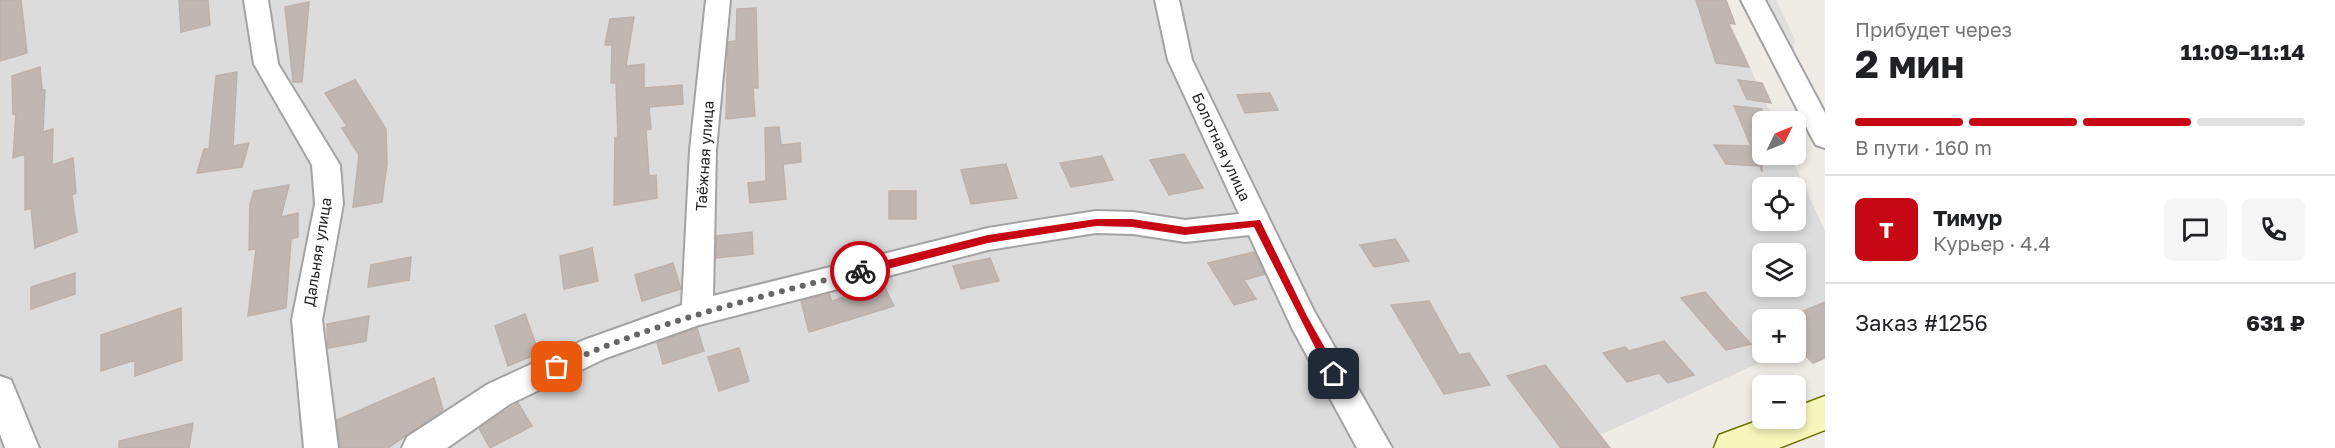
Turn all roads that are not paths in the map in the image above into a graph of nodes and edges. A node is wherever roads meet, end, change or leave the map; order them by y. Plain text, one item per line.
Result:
1 (256, 0) edge
2 (718, 0) edge
3 (1167, 0) edge
4 (1753, 0) edge
5 (1825, 138) edge
6 (1257, 223) junction
7 (697, 313) junction
8 (0, 390) edge
9 (1825, 413) edge
10 (22, 448) edge
11 (321, 448) edge
12 (419, 448) edge
13 (1375, 448) edge
14 (1733, 448) edge

1 - 11 street, Дальняя улица
2 - 7 street, Таёжная улица
3 - 6 street, Болотная улица
4 - 5 street
6 - 7 street
6 - 13 street, Болотная улица
7 - 12 street
8 - 10 street
9 - 14 street

